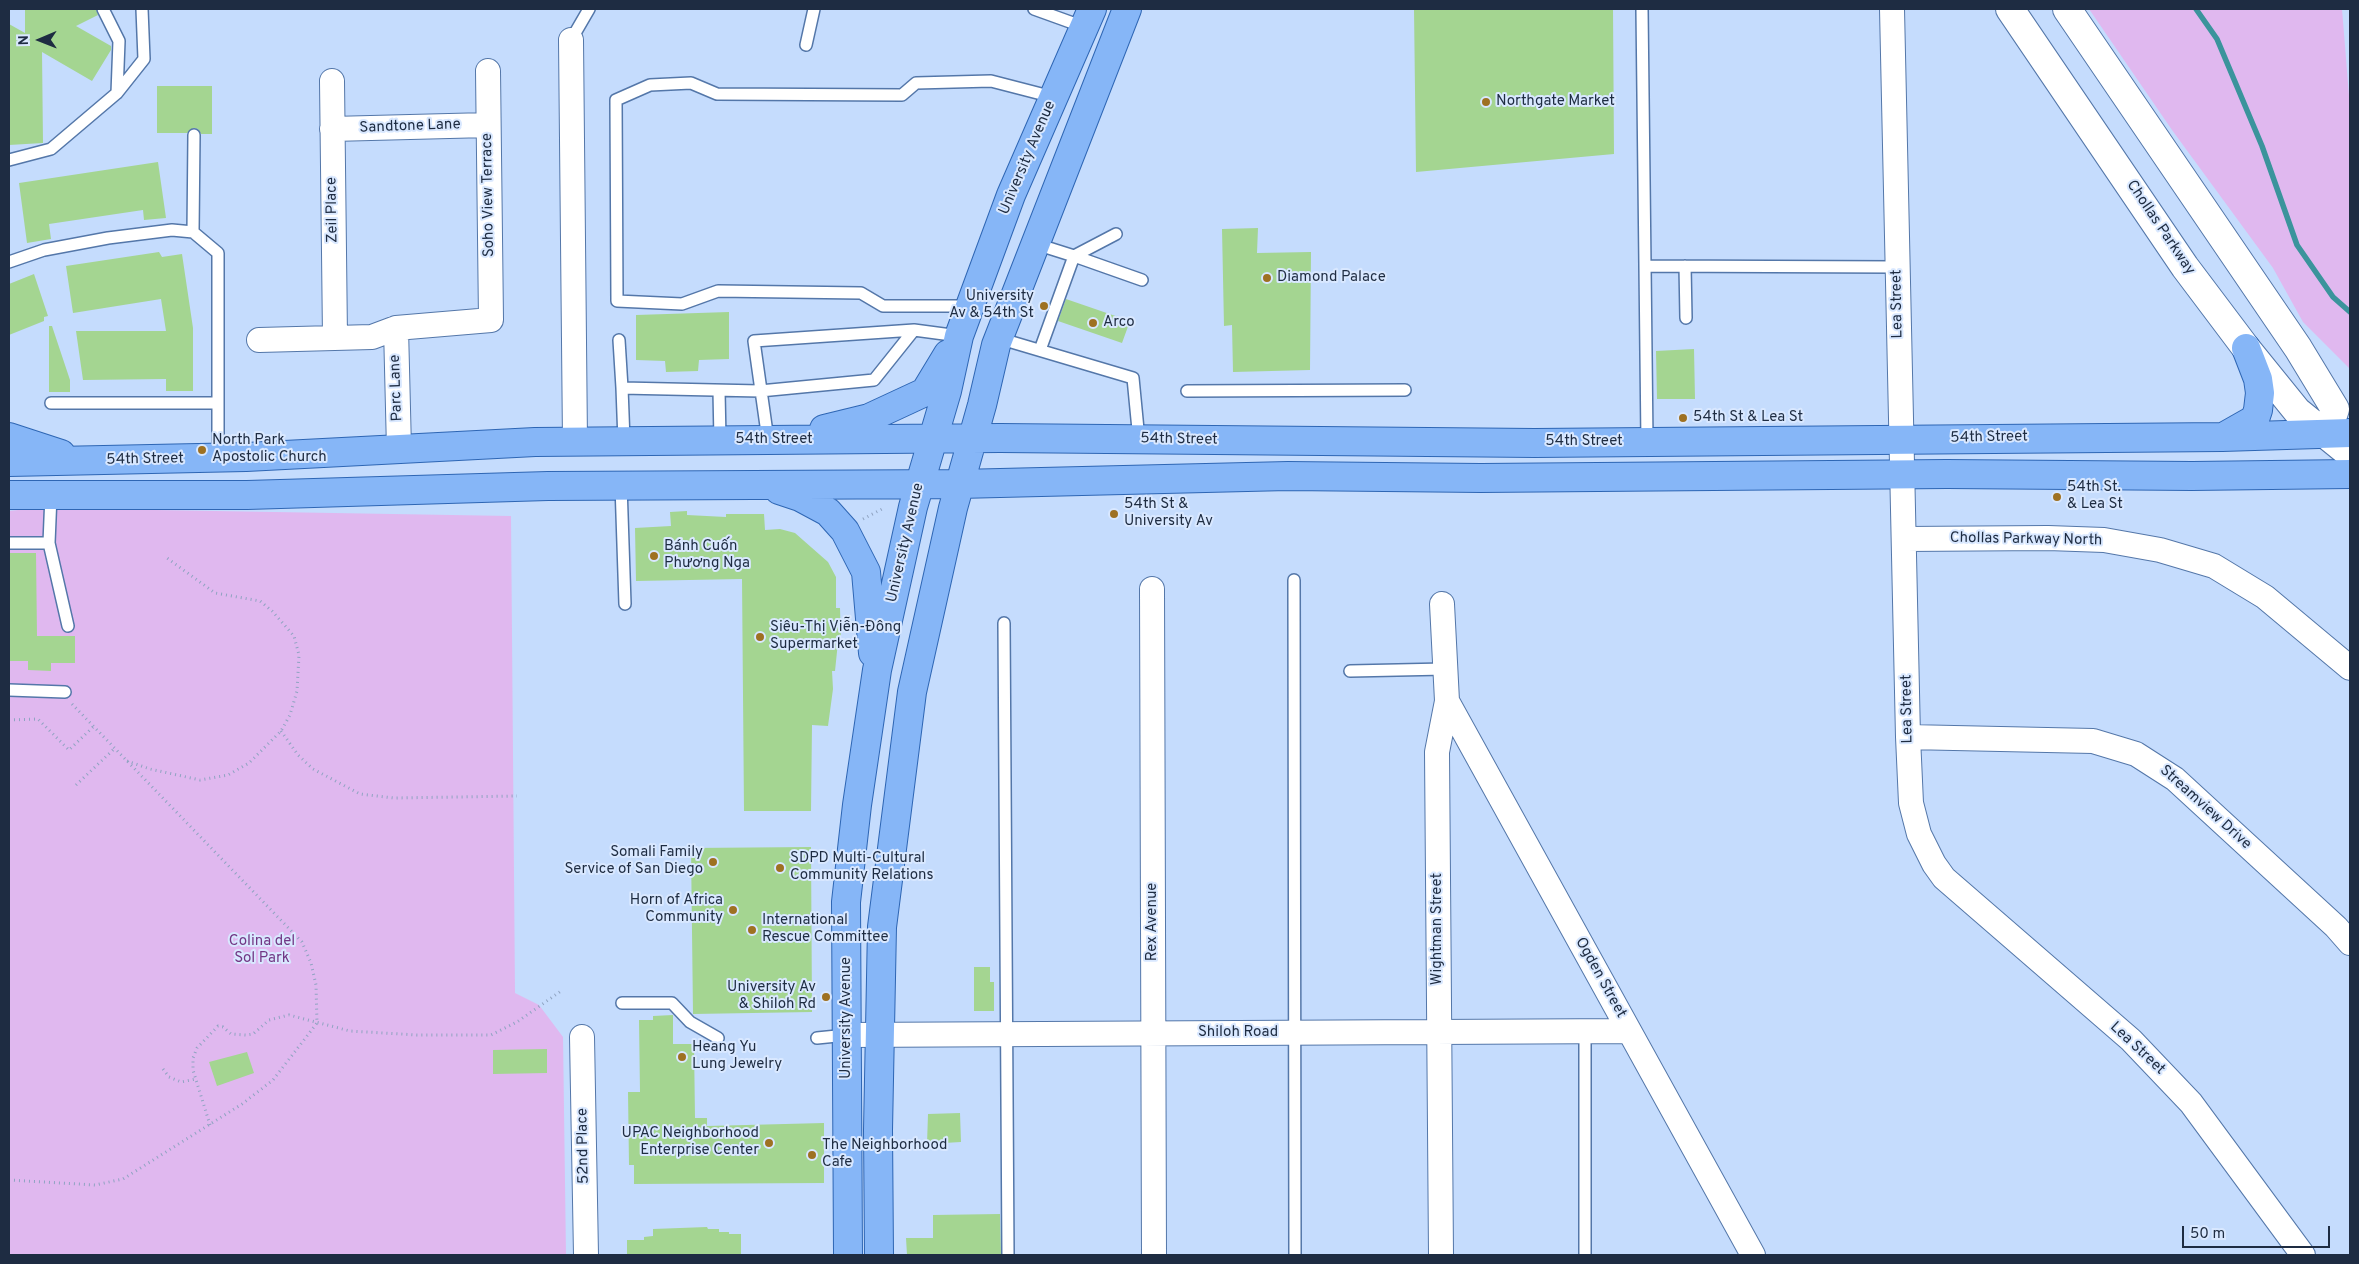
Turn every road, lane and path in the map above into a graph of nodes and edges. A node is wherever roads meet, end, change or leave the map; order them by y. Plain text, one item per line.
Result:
1 (103, 9) edge
2 (142, 9) edge
3 (589, 9) edge
4 (814, 9) edge
5 (1034, 9) edge
6 (1127, 9) edge
7 (1642, 9) edge
8 (1892, 9) edge
9 (2010, 9) edge
10 (2067, 9) edge
11 (1088, 18) edge
12 (571, 40) joint
13 (806, 45) dead end
14 (488, 71) dead end
15 (332, 81) dead end
16 (117, 93) junction
17 (1054, 97) junction
18 (488, 125) junction
19 (332, 129) junction
20 (194, 135) dead end
21 (9, 160) edge
22 (193, 232) junction
23 (1116, 234) dead end
24 (1034, 243) junction
25 (1074, 256) junction
26 (9, 262) edge
27 (1645, 266) junction
28 (1685, 266) junction
29 (1897, 267) junction
30 (1142, 280) dead end
31 (970, 306) junction
32 (1686, 318) dead end
33 (396, 328) junction
34 (914, 330) junction
35 (959, 336) junction
36 (334, 338) junction
37 (998, 338) junction
38 (259, 340) dead end
39 (619, 340) dead end
40 (2246, 348) junction
41 (1040, 350) junction
42 (622, 388) junction
43 (719, 390) junction
44 (1405, 390) dead end
45 (760, 391) junction
46 (1187, 391) dead end
47 (51, 403) dead end
48 (217, 403) junction
49 (2338, 434) edge
50 (9, 437) edge
51 (2222, 437) junction
52 (933, 439) junction
53 (972, 439) junction
54 (720, 440) junction
55 (768, 440) junction
56 (1139, 440) junction
57 (1900, 440) junction
58 (624, 441) junction
59 (575, 442) junction
60 (1405, 442) junction
61 (1647, 442) junction
62 (399, 449) junction
63 (2350, 454) edge
64 (218, 458) junction
65 (86, 461) junction
66 (9, 462) edge
67 (2350, 474) edge
68 (1902, 475) junction
69 (1336, 477) junction
70 (763, 484) junction
71 (920, 484) junction
72 (959, 484) junction
73 (621, 485) junction
74 (9, 495) edge
75 (50, 495) junction
76 (9, 501) edge
77 (891, 505) dead end
78 (861, 520) dead end
79 (1905, 539) junction
80 (9, 543) edge
81 (49, 543) junction
82 (167, 558) dead end
83 (1294, 580) dead end
84 (1152, 589) dead end
85 (625, 604) dead end
86 (1442, 604) dead end
87 (1004, 623) dead end
88 (68, 626) dead end
89 (2350, 668) edge
90 (1445, 669) junction
91 (877, 670) junction
92 (1350, 671) dead end
93 (9, 690) edge
94 (65, 692) dead end
95 (1447, 701) junction
96 (73, 707) dead end
97 (9, 720) edge
98 (93, 727) junction
99 (281, 732) junction
100 (1908, 737) junction
101 (114, 749) junction
102 (126, 761) junction
103 (76, 785) dead end
104 (517, 796) dead end
105 (2350, 943) edge
106 (561, 991) dead end
107 (622, 1003) dead end
108 (317, 1023) junction
109 (1585, 1031) junction
110 (1629, 1031) junction
111 (1439, 1032) junction
112 (1154, 1033) junction
113 (1293, 1033) junction
114 (1005, 1034) junction
115 (847, 1035) junction
116 (880, 1035) junction
117 (582, 1037) dead end
118 (718, 1038) dead end
119 (817, 1038) dead end
120 (163, 1069) dead end
121 (196, 1080) junction
122 (210, 1124) junction
123 (9, 1180) edge
124 (1739, 1245) edge
125 (586, 1255) edge
126 (848, 1255) edge
127 (879, 1255) edge
128 (1008, 1255) edge
129 (1154, 1255) edge
130 (1296, 1255) edge
131 (1441, 1255) edge
132 (1585, 1255) edge
133 (1753, 1255) edge
134 (2303, 1255) edge

1 - 16 lane
2 - 16 lane
3 - 12 lane
4 - 13 lane
5 - 11 lane
6 - 24 main road
7 - 27 lane
8 - 29 street, Lea Street
9 - 40 main road, Chollas Parkway
10 - 49 main road
11 - 17 main road, University Avenue
12 - 59 street
14 - 18 street, Soho View Terrace
15 - 19 street, Zeil Place
16 - 21 lane
17 - 31 main road, University Avenue
17 - 31 lane
18 - 19 street, Sandtone Lane
18 - 33 street, Soho View Terrace
19 - 36 street, Zeil Place
20 - 22 lane
22 - 26 lane
22 - 48 lane
23 - 25 lane
24 - 25 lane
24 - 37 main road
25 - 30 lane
25 - 41 lane
27 - 28 lane
27 - 61 lane
28 - 29 lane
28 - 32 lane
29 - 57 street, Lea Street
31 - 35 main road, University Avenue
33 - 36 street
33 - 62 street, Parc Lane
34 - 35 lane
34 - 45 lane
34 - 45 lane
35 - 52 main road, University Avenue
35 - 55 main road
36 - 38 street
37 - 41 lane
37 - 53 main road
39 - 42 lane
40 - 49 main road, Chollas Parkway
40 - 51 main road
41 - 56 lane
42 - 43 lane
42 - 58 lane
43 - 45 lane
43 - 54 lane
44 - 46 lane
45 - 55 lane
47 - 48 lane
48 - 64 lane
49 - 51 main road, 54th Street
49 - 63 main road, Chollas Parkway
50 - 65 main road
51 - 57 main road, 54th Street
52 - 53 main road, 54th Street
52 - 55 main road, 54th Street
52 - 71 main road, University Avenue
53 - 56 main road, 54th Street
53 - 72 main road
54 - 55 main road, 54th Street
54 - 58 main road, 54th Street
56 - 60 main road, 54th Street
57 - 61 main road, 54th Street
57 - 68 street, Lea Street
58 - 59 main road, 54th Street
59 - 62 main road, 54th Street
60 - 61 main road, 54th Street
60 - 69 main road
62 - 64 main road, 54th Street
64 - 65 main road, 54th Street
65 - 66 main road, 54th Street
67 - 68 main road
68 - 69 main road
68 - 79 street, Lea Street
69 - 72 main road
70 - 71 main road
70 - 73 main road
70 - 91 main road
71 - 72 main road
71 - 91 main road, University Avenue
72 - 116 main road
73 - 75 main road
73 - 85 lane
74 - 75 main road
75 - 76 main road
75 - 81 lane
77 - 78 path
79 - 89 street, Chollas Parkway North
79 - 100 street, Lea Street
80 - 81 lane
81 - 88 lane
82 - 99 path
83 - 113 lane
84 - 112 street, Rex Avenue
86 - 90 street, Wightman Street
87 - 114 lane
90 - 92 lane
90 - 95 street, Wightman Street
91 - 115 main road, University Avenue
93 - 94 lane
95 - 110 street, Ogden Street
95 - 111 street, Wightman Street
96 - 98 path
97 - 98 path
98 - 101 path
99 - 102 path
99 - 104 path
100 - 105 street, Streamview Drive
100 - 134 street, Lea Street
101 - 102 path
101 - 103 path
102 - 108 path
106 - 108 path
107 - 118 lane
108 - 121 path
108 - 122 path
109 - 110 street, Shiloh Road
109 - 111 street, Shiloh Road
109 - 132 lane
110 - 124 street, Ogden Street
111 - 113 street, Shiloh Road
111 - 131 street, Wightman Street
112 - 113 street, Shiloh Road
112 - 114 street, Shiloh Road
112 - 129 street, Rex Avenue
113 - 130 lane
114 - 116 street, Shiloh Road
114 - 128 lane
115 - 116 street, Shiloh Road
115 - 119 lane
115 - 126 main road, University Avenue
116 - 127 main road
117 - 125 street, 52nd Place
120 - 121 path
121 - 122 path
122 - 123 path
124 - 133 street, Ogden Street

